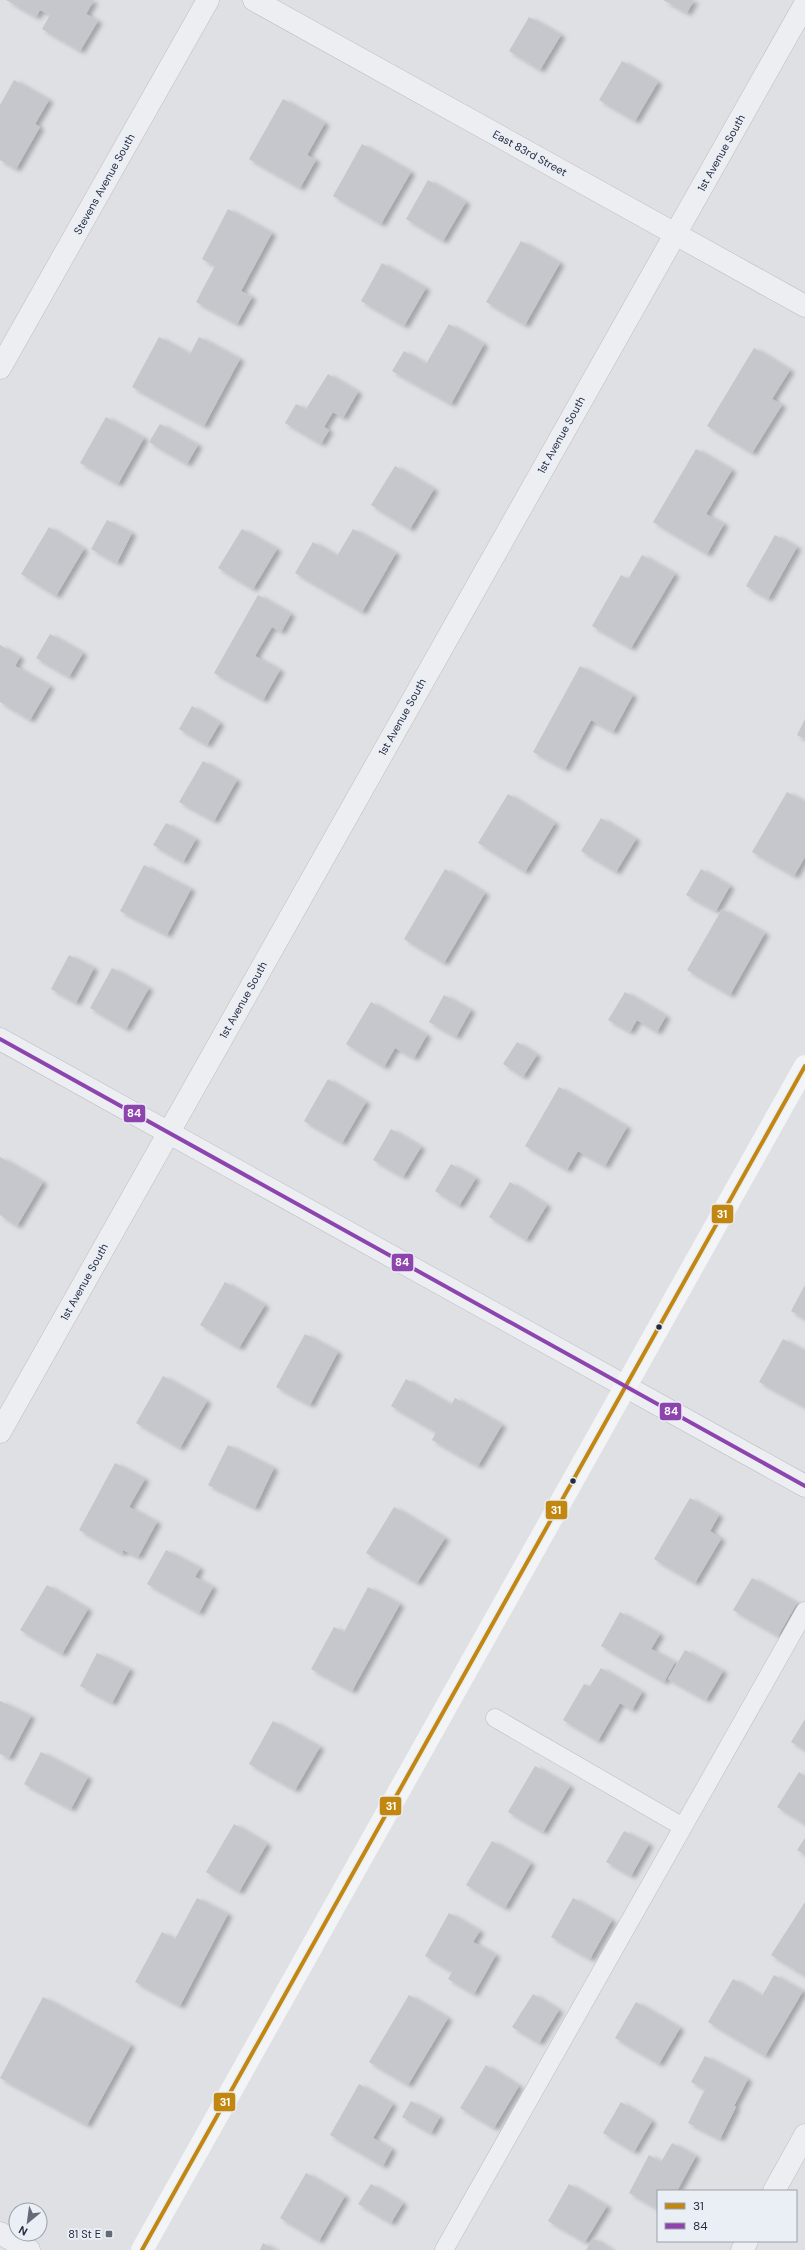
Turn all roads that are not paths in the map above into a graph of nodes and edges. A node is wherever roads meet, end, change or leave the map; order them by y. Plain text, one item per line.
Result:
1 (208, 0) edge
2 (254, 0) edge
3 (805, 4) edge
4 (675, 234) junction
5 (805, 306) edge
6 (0, 368) edge
7 (0, 1039) edge
8 (805, 1066) edge
9 (168, 1133) junction
10 (625, 1386) junction
11 (0, 1432) edge
12 (805, 1486) edge
13 (805, 1611) edge
14 (495, 1718) dead end
15 (683, 1827) junction
16 (805, 2135) edge
17 (775, 2190) edge
18 (0, 2233) edge
19 (29, 2250) edge
20 (142, 2250) edge
21 (444, 2250) edge

1 - 6 street, Stevens Avenue South
2 - 4 street, East 83rd Street
3 - 4 street, 1st Avenue South
4 - 5 street, East 83rd Street
4 - 9 street, 1st Avenue South
7 - 9 street
8 - 10 main road
9 - 10 street
9 - 11 street, 1st Avenue South
10 - 12 street
10 - 20 main road
13 - 15 lane
14 - 15 lane
15 - 21 lane
16 - 17 street
18 - 19 street

